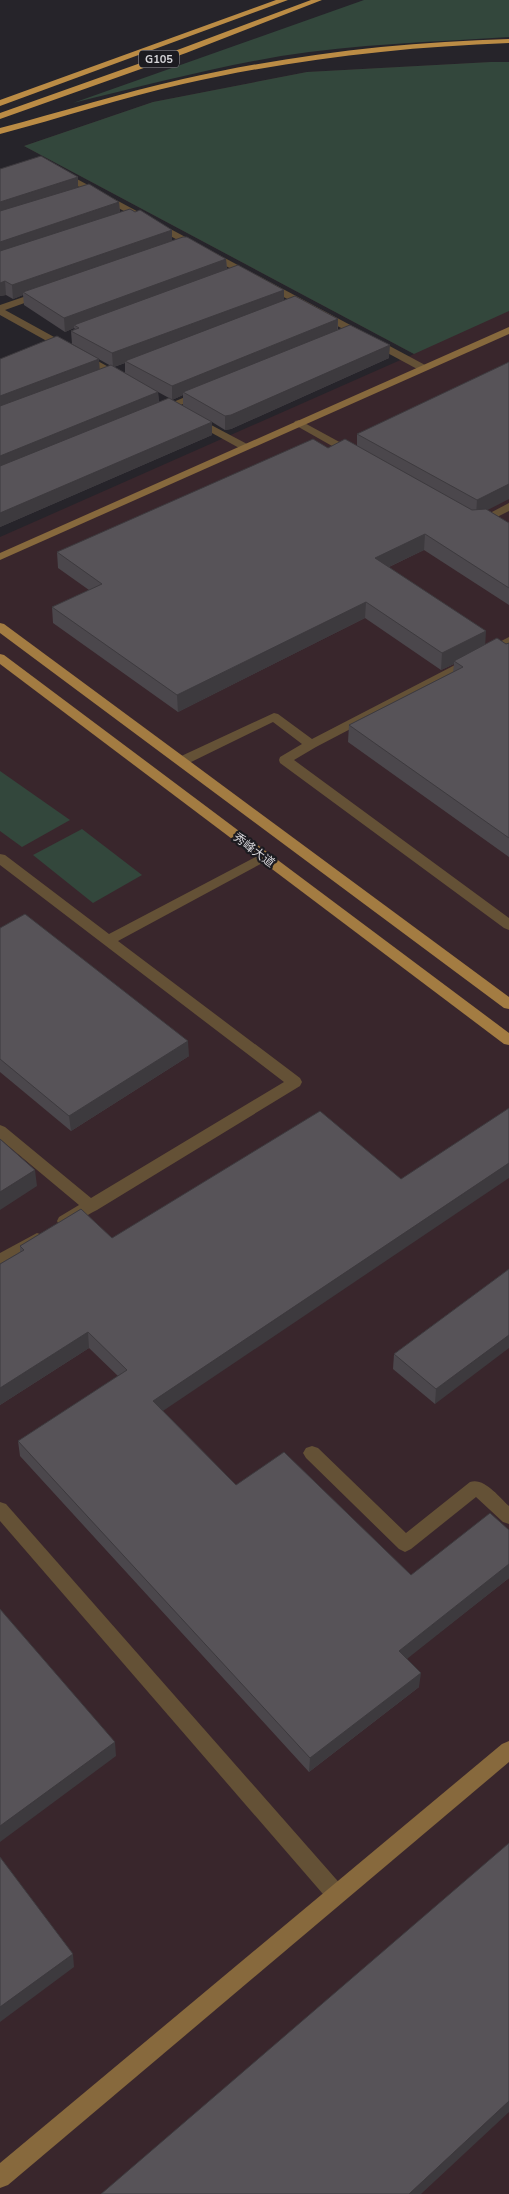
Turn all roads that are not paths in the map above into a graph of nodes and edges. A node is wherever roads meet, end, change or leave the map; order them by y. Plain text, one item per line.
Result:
1 (284, 0) edge
2 (318, 0) edge
3 (509, 41) edge
4 (0, 103) edge
5 (0, 116) edge
6 (0, 131) edge
7 (51, 168) edge
8 (189, 242) junction
9 (171, 249) edge
10 (243, 271) junction
11 (225, 278) edge
12 (54, 289) edge
13 (300, 302) junction
14 (0, 309) edge
15 (282, 309) edge
16 (509, 330) edge
17 (130, 366) edge
18 (423, 368) junction
19 (107, 375) junction
20 (128, 383) edge
21 (216, 387) edge
22 (153, 396) edge
23 (178, 410) junction
24 (152, 413) edge
25 (299, 423) junction
26 (244, 447) junction
27 (358, 456) edge
28 (509, 506) edge
29 (468, 518) edge
30 (0, 557) edge
31 (0, 627) edge
32 (509, 641) edge
33 (0, 658) edge
34 (311, 744) junction
35 (182, 761) junction
36 (263, 858) junction
37 (3, 863) edge
38 (509, 925) edge
39 (109, 940) junction
40 (509, 1004) edge
41 (509, 1040) edge
42 (0, 1131) edge
43 (91, 1206) junction
44 (0, 1261) edge
45 (312, 1453) dead end
46 (0, 1509) edge
47 (509, 1518) edge
48 (507, 1755) edge
49 (336, 1894) junction
50 (0, 2177) edge

1 - 4 highway, G105
2 - 5 highway, G105
3 - 6 highway
7 - 8 street
8 - 9 street
8 - 10 street
10 - 11 street
10 - 13 street
12 - 14 street
13 - 15 street
13 - 18 street
14 - 19 street
16 - 18 street
17 - 19 street
18 - 25 street
19 - 20 street
21 - 23 street
22 - 23 street
23 - 24 street
23 - 26 street
25 - 26 street
25 - 27 street
26 - 30 street
28 - 29 street
31 - 35 main road
32 - 34 street
33 - 36 main road, 秀峰大道
34 - 35 street
34 - 38 street
35 - 40 main road
36 - 39 street
36 - 41 main road, 秀峰大道
37 - 39 street
39 - 43 street
42 - 43 street
43 - 44 street
45 - 47 street
46 - 49 street
48 - 49 street
49 - 50 street

